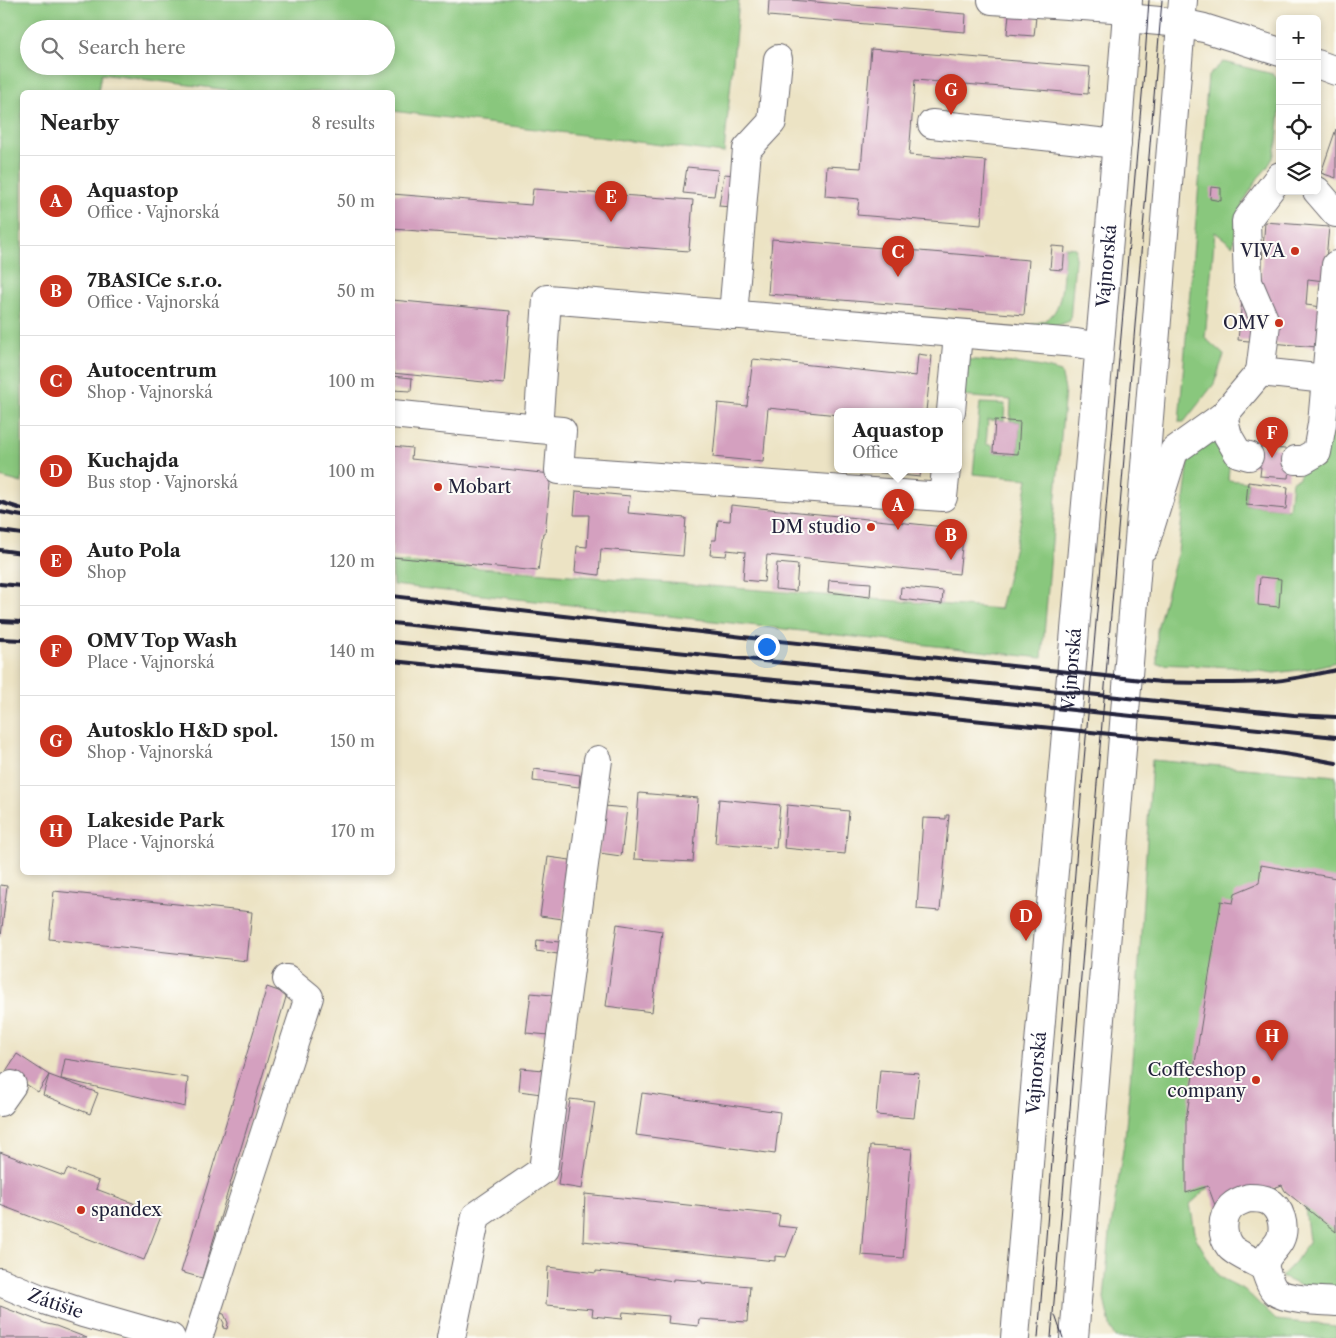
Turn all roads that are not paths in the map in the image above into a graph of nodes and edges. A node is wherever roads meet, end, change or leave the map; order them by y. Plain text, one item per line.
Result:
1 (992, 0) edge
2 (1082, 3) edge
3 (1128, 9) edge
4 (1182, 11) edge
5 (1276, 51) edge
6 (778, 59) dead end
7 (1321, 65) edge
8 (1336, 71) edge
9 (932, 124) dead end
10 (1117, 144) junction
11 (1276, 181) edge
12 (1320, 195) edge
13 (1336, 213) edge
14 (1336, 265) edge
15 (733, 315) junction
16 (958, 334) junction
17 (1099, 346) junction
18 (1260, 372) junction
19 (1326, 379) junction
20 (951, 408) edge
21 (395, 414) edge
22 (1223, 416) junction
23 (538, 429) junction
24 (1249, 456) dead end
25 (1296, 460) dead end
26 (946, 473) edge
27 (1137, 567) junction
28 (598, 760) dead end
29 (288, 979) dead end
30 (1264, 1267) dead end
31 (0, 1282) edge
32 (1336, 1302) edge
33 (1017, 1334) edge
34 (1078, 1335) edge
35 (172, 1338) edge
36 (198, 1338) edge
37 (451, 1338) edge

1 - 2 main road
2 - 3 main road
3 - 4 main road
3 - 10 main road, Vajnorská
4 - 5 main road
4 - 27 main road
6 - 15 main road
7 - 8 main road
9 - 10 main road
10 - 17 main road, Vajnorská
11 - 18 main road
12 - 13 main road
14 - 19 main road
15 - 16 main road
15 - 23 main road
16 - 17 main road
16 - 20 main road
17 - 33 main road, Vajnorská
18 - 19 main road
18 - 22 main road
19 - 25 main road
21 - 23 main road
22 - 24 main road
22 - 27 main road
23 - 26 main road
27 - 34 main road
28 - 37 main road
29 - 36 main road
30 - 32 main road
31 - 35 main road, Zátišie

